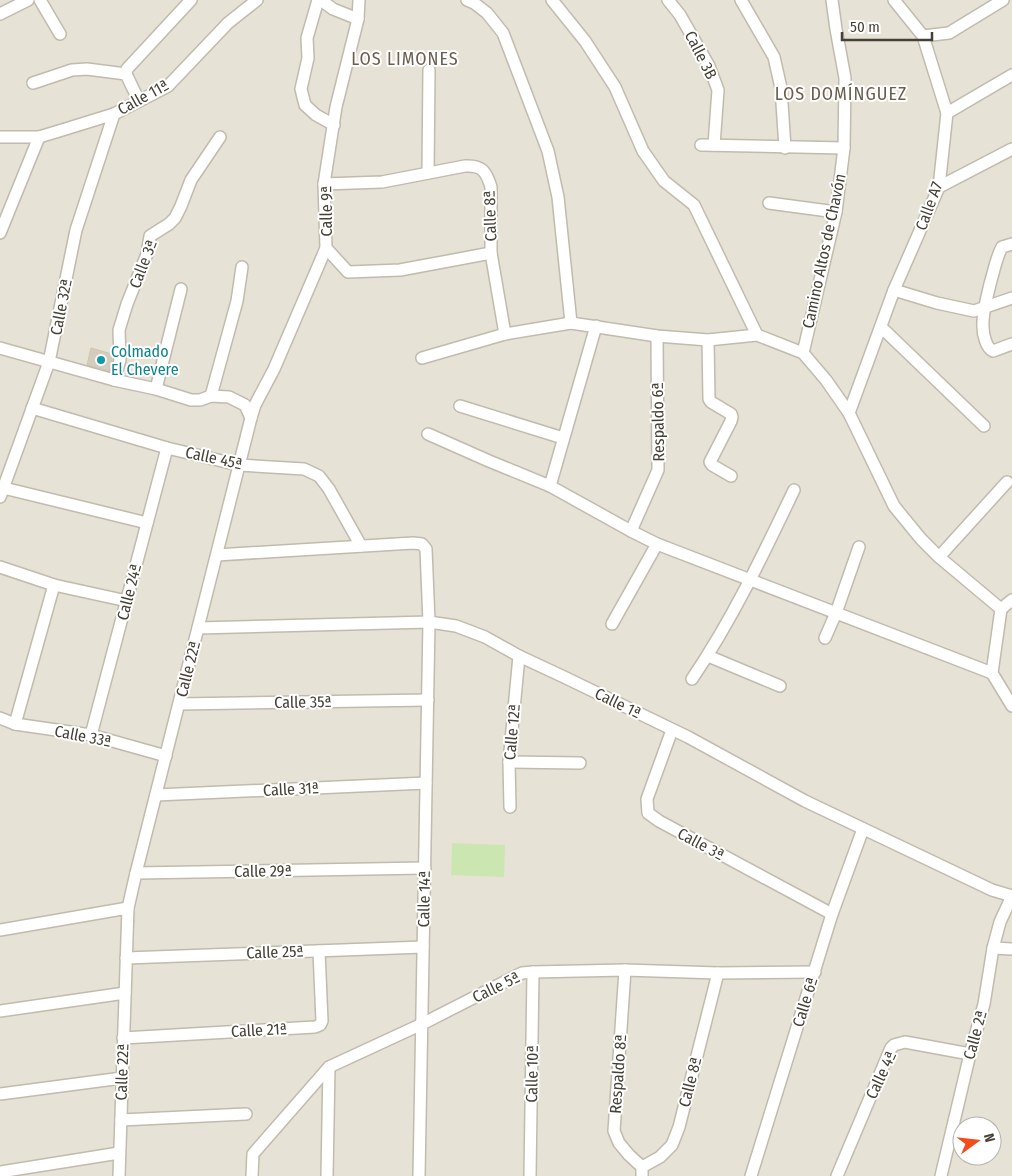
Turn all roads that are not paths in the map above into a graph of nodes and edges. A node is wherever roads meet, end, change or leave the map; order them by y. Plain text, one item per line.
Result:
1 (28, 0) edge
2 (40, 0) edge
3 (191, 0) edge
4 (257, 0) edge
5 (319, 0) edge
6 (359, 0) edge
7 (467, 0) edge
8 (552, 0) edge
9 (668, 0) edge
10 (741, 0) edge
11 (832, 0) edge
12 (894, 0) edge
13 (1003, 0) edge
14 (0, 14) edge
15 (358, 19) junction
16 (60, 34) dead end
17 (923, 36) junction
18 (429, 70) dead end
19 (126, 74) junction
20 (1012, 75) edge
21 (33, 82) dead end
22 (139, 102) junction
23 (947, 113) junction
24 (114, 114) junction
25 (334, 125) junction
26 (0, 137) edge
27 (39, 137) junction
28 (220, 138) dead end
29 (701, 144) dead end
30 (714, 145) junction
31 (785, 148) junction
32 (844, 148) junction
33 (1012, 149) edge
34 (428, 173) junction
35 (324, 184) junction
36 (939, 187) junction
37 (769, 203) dead end
38 (836, 212) junction
39 (0, 233) edge
40 (1012, 244) edge
41 (326, 248) junction
42 (492, 253) junction
43 (242, 267) dead end
44 (181, 289) dead end
45 (894, 290) junction
46 (1012, 298) edge
47 (985, 307) junction
48 (571, 322) junction
49 (596, 326) junction
50 (881, 327) junction
51 (505, 334) junction
52 (757, 335) junction
53 (657, 336) junction
54 (708, 340) junction
55 (1012, 344) edge
56 (0, 348) edge
57 (803, 353) junction
58 (422, 358) dead end
59 (49, 362) junction
60 (114, 380) junction
61 (156, 389) junction
62 (212, 396) junction
63 (460, 406) dead end
64 (32, 408) junction
65 (849, 413) junction
66 (251, 418) junction
67 (984, 426) dead end
68 (428, 434) dead end
69 (563, 438) junction
70 (168, 448) junction
71 (239, 464) junction
72 (731, 476) dead end
73 (1007, 482) dead end
74 (550, 486) junction
75 (794, 490) dead end
76 (1, 491) edge
77 (147, 523) junction
78 (631, 531) junction
79 (657, 544) junction
80 (361, 546) junction
81 (859, 547) dead end
82 (216, 555) junction
83 (939, 557) junction
84 (0, 567) edge
85 (750, 580) junction
86 (54, 585) junction
87 (1012, 600) edge
88 (127, 601) junction
89 (1001, 609) junction
90 (836, 613) junction
91 (429, 622) junction
92 (612, 624) dead end
93 (198, 628) junction
94 (824, 638) dead end
95 (519, 656) junction
96 (708, 656) junction
97 (992, 673) junction
98 (692, 679) dead end
99 (780, 686) dead end
100 (428, 700) junction
101 (179, 704) junction
102 (1012, 706) edge
103 (0, 718) edge
104 (15, 724) junction
105 (672, 730) junction
106 (91, 736) junction
107 (166, 756) junction
108 (509, 762) junction
109 (580, 763) dead end
110 (426, 783) junction
111 (156, 795) junction
112 (510, 807) dead end
113 (863, 829) junction
114 (424, 868) junction
115 (136, 873) junction
116 (1012, 896) edge
117 (128, 908) junction
118 (832, 914) junction
119 (0, 930) edge
120 (423, 947) junction
121 (993, 948) junction
122 (1012, 949) edge
123 (319, 951) junction
124 (126, 958) junction
125 (626, 970) junction
126 (533, 972) junction
127 (815, 972) junction
128 (718, 973) junction
129 (125, 993) junction
130 (0, 1011) edge
131 (422, 1024) junction
132 (123, 1038) junction
133 (970, 1054) junction
134 (329, 1067) junction
135 (122, 1078) junction
136 (0, 1094) edge
137 (246, 1114) dead end
138 (121, 1120) junction
139 (120, 1153) junction
140 (0, 1172) edge
141 (642, 1172) edge
142 (119, 1176) edge
143 (252, 1176) edge
144 (327, 1176) edge
145 (419, 1176) edge
146 (530, 1176) edge
147 (751, 1176) edge
148 (837, 1176) edge
149 (941, 1176) edge

1 - 14 street
2 - 16 street
3 - 19 street
4 - 22 street, Calle 11ª
5 - 15 street
5 - 25 street
6 - 15 street, Calle 9ª
7 - 48 street
8 - 52 street
9 - 30 street, Calle 3B
10 - 31 street
11 - 32 street, Camino Altos de Chavón
12 - 17 street, Calle A7
13 - 17 street
15 - 25 street, Calle 9ª
17 - 23 street, Calle A7
18 - 34 street
19 - 21 street
19 - 22 street
20 - 23 street
22 - 24 street, Calle 11ª
23 - 36 street, Calle A7
24 - 27 street, Calle 11ª
24 - 59 street, Calle 32ª
25 - 35 street, Calle 9ª
26 - 27 street, Calle 11ª
27 - 39 street
28 - 60 street, Calle 3ª
29 - 30 street
30 - 31 street
31 - 32 street
32 - 38 street, Camino Altos de Chavón
33 - 36 street
34 - 35 street, Calle 8ª
34 - 42 street, Calle 8ª
35 - 41 street, Calle 9ª
36 - 45 street, Calle A7
37 - 38 street
38 - 57 street, Camino Altos de Chavón
40 - 47 street
41 - 42 street, Calle 9ª
41 - 66 street, Calle 22ª
42 - 51 street, Calle 8ª
43 - 62 street
44 - 61 street
45 - 47 street
45 - 50 street, Calle A7
46 - 47 street
47 - 55 street
48 - 49 street
48 - 51 street
49 - 53 street
49 - 69 street
50 - 65 street, Calle A7
50 - 67 street
51 - 58 street
52 - 54 street
52 - 57 street
53 - 54 street
53 - 78 street, Respaldo 6ª
54 - 72 street
56 - 59 street
57 - 65 street
59 - 60 street
59 - 64 street, Calle 32ª
60 - 61 street
61 - 62 street
62 - 66 street
63 - 69 street
64 - 70 street, Calle 45ª
64 - 76 street, Calle 32ª
65 - 83 street
66 - 71 street, Calle 22ª
68 - 74 street
69 - 74 street
70 - 71 street, Calle 45ª
70 - 77 street, Calle 24ª
71 - 80 street, Calle 45ª
71 - 82 street, Calle 22ª
73 - 83 street
74 - 78 street
75 - 85 street
76 - 77 street
77 - 88 street, Calle 24ª
78 - 79 street
79 - 85 street
79 - 92 street
80 - 82 street
80 - 91 street, Calle 14ª
81 - 90 street
82 - 93 street, Calle 22ª
83 - 89 street
84 - 86 street
85 - 90 street
85 - 96 street
86 - 88 street
86 - 104 street
87 - 89 street
88 - 106 street, Calle 24ª
89 - 97 street
90 - 94 street
90 - 97 street
91 - 93 street, Calle 1ª
91 - 95 street, Calle 1ª
91 - 100 street, Calle 14ª
93 - 101 street, Calle 22ª
95 - 105 street, Calle 1ª
95 - 108 street, Calle 12ª
96 - 98 street
96 - 99 street
97 - 102 street
100 - 101 street, Calle 35ª
100 - 110 street, Calle 14ª
101 - 107 street, Calle 22ª
103 - 104 street, Calle 33ª
104 - 106 street, Calle 33ª
105 - 113 street, Calle 1ª
105 - 118 street, Calle 3ª
106 - 107 street, Calle 33ª
107 - 111 street, Calle 22ª
108 - 109 street
108 - 112 street, Calle 12ª
110 - 111 street, Calle 31ª
110 - 114 street, Calle 14ª
111 - 115 street, Calle 22ª
113 - 116 street, Calle 1ª
113 - 118 street, Calle 6ª
114 - 115 street, Calle 29ª
114 - 120 street, Calle 14ª
115 - 117 street
116 - 121 street, Calle 2ª
117 - 119 street
117 - 124 street, Calle 22ª
118 - 127 street, Calle 6ª
120 - 123 street, Calle 25ª
120 - 131 street, Calle 14ª
121 - 122 street
121 - 133 street, Calle 2ª
123 - 124 street, Calle 25ª
123 - 132 street, Calle 21ª
124 - 129 street, Calle 22ª
125 - 126 street, Calle 5ª
125 - 128 street, Calle 5ª
125 - 141 street, Respaldo 8ª
126 - 131 street, Calle 5ª
126 - 146 street, Calle 10ª
127 - 128 street, Calle 5ª
127 - 147 street, Calle 6ª
128 - 141 street, Calle 8ª
129 - 130 street
129 - 132 street, Calle 22ª
131 - 134 street, Calle 5ª
131 - 145 street, Calle 14ª
132 - 135 street, Calle 22ª
133 - 148 street, Calle 4ª
133 - 149 street, Calle 2ª
134 - 143 street, Calle 5ª
134 - 144 street
135 - 136 street
135 - 138 street, Calle 22ª
137 - 138 street
138 - 139 street, Calle 22ª
139 - 140 street
139 - 142 street, Calle 22ª

